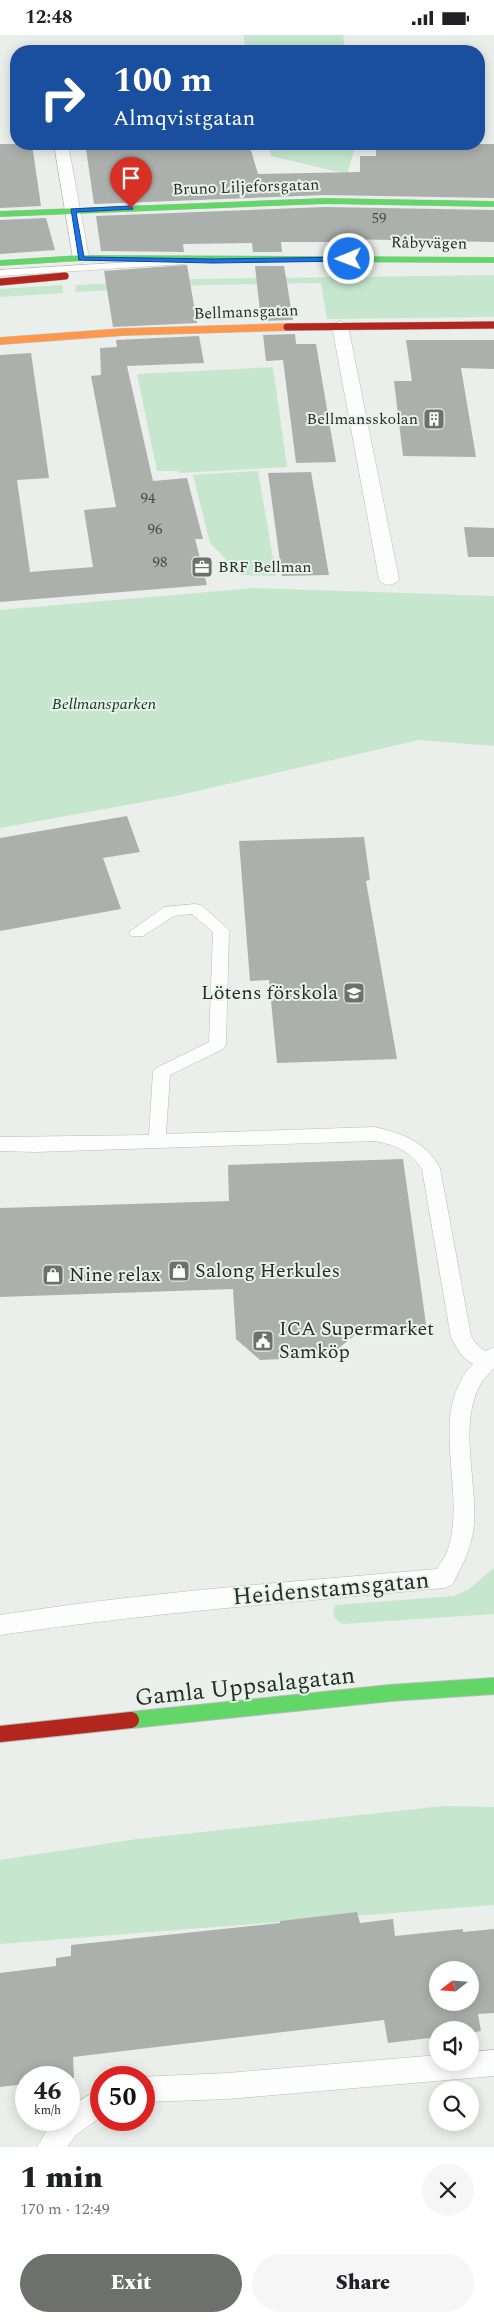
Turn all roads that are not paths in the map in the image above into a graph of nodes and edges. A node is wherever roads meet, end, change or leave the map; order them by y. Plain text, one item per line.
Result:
1 (62, 150) edge
2 (494, 203) edge
3 (73, 210) junction
4 (0, 215) edge
5 (81, 258) junction
6 (494, 260) edge
7 (213, 261) junction
8 (0, 263) edge
9 (0, 273) edge
10 (0, 282) edge
11 (340, 325) junction
12 (494, 325) edge
13 (0, 341) edge
14 (388, 579) dead end
15 (137, 932) dead end
16 (157, 1141) junction
17 (0, 1144) edge
18 (490, 1359) edge
19 (482, 1469) dead end
20 (480, 1545) dead end
21 (0, 1625) edge
22 (494, 1686) edge
23 (0, 1734) edge
24 (494, 2063) edge
25 (155, 2089) edge
26 (90, 2109) edge
27 (51, 2147) edge

1 - 3 street
2 - 3 street, Bruno Liljeforsgatan
3 - 4 street, Bruno Liljeforsgatan
3 - 5 street
5 - 7 street, Råbyvägen
5 - 8 street, Råbyvägen
6 - 7 street, Råbyvägen
7 - 9 lane, Råbyvägen
7 - 10 street, Råbyvägen
11 - 12 street, Bellmansgatan
11 - 13 street, Bellmansgatan
11 - 14 street
15 - 16 lane
16 - 17 lane
16 - 18 lane
18 - 19 lane
20 - 21 lane, Heidenstamsgatan
22 - 23 street, Gamla Uppsalagatan
24 - 25 lane
26 - 27 lane

